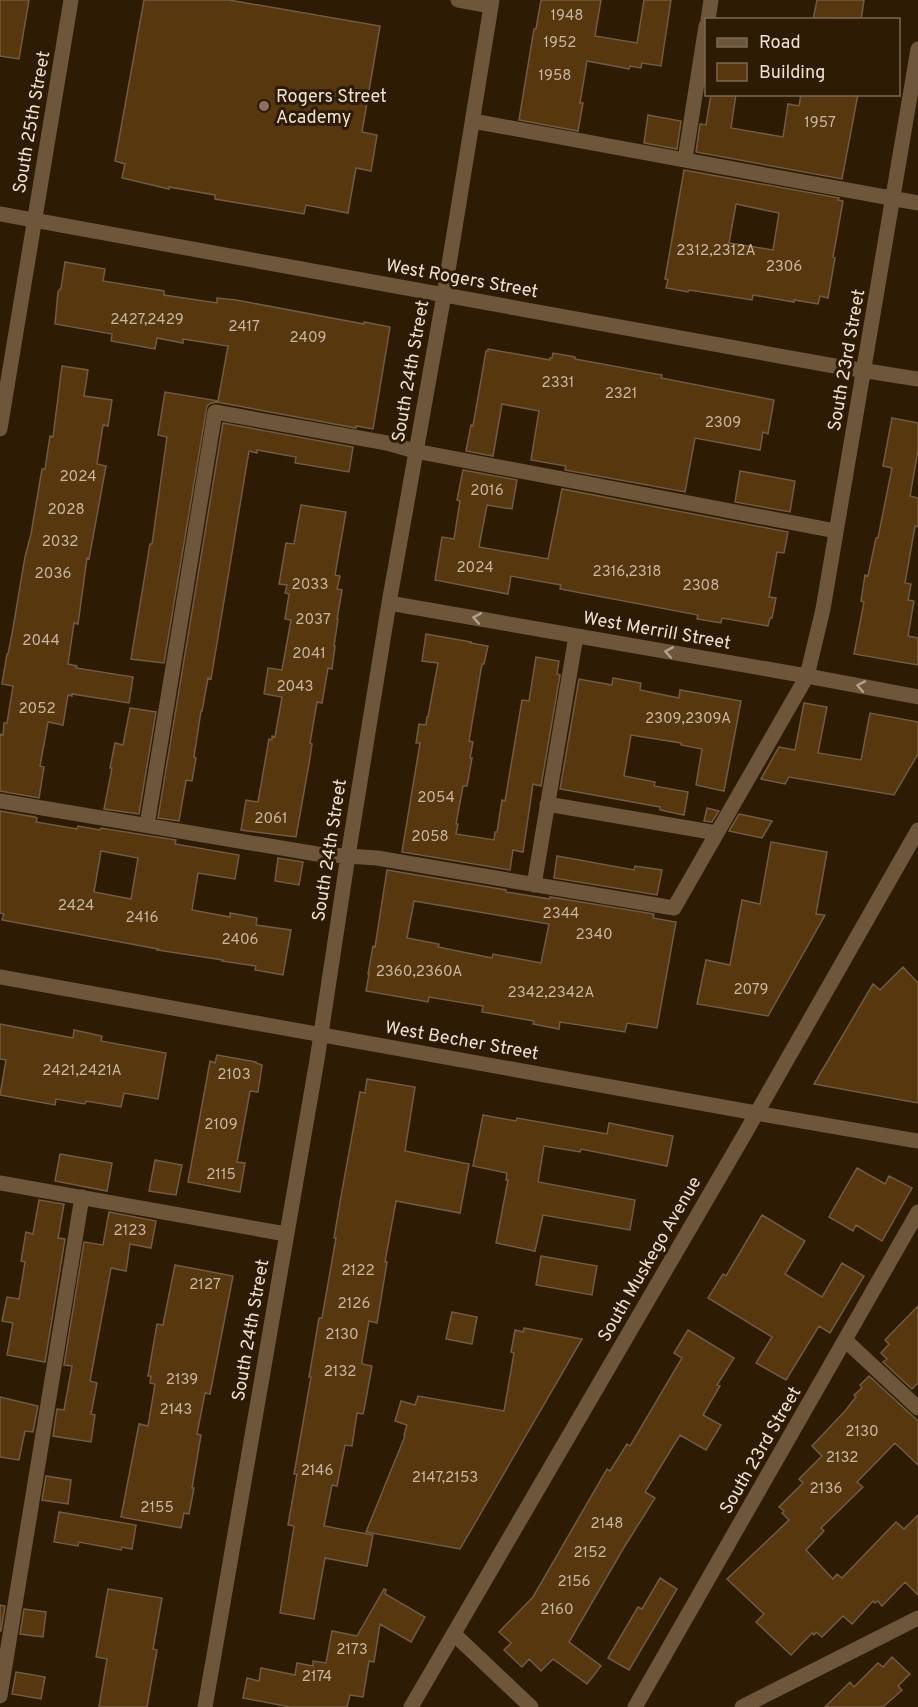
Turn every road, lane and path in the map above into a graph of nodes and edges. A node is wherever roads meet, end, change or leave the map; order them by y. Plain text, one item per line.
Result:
1 (71, 0) edge
2 (458, 0) edge
3 (711, 0) edge
4 (492, 3) edge
5 (708, 18) edge
6 (705, 32) edge
7 (918, 50) edge
8 (473, 121) junction
9 (685, 159) junction
10 (893, 198) junction
11 (918, 203) edge
12 (0, 214) edge
13 (34, 220) junction
14 (444, 295) junction
15 (864, 371) junction
16 (918, 379) edge
17 (0, 429) edge
18 (415, 451) junction
19 (836, 531) junction
20 (389, 603) junction
21 (576, 636) junction
22 (807, 676) junction
23 (918, 697) edge
24 (0, 801) edge
25 (547, 804) junction
26 (147, 825) junction
27 (918, 830) edge
28 (717, 833) junction
29 (348, 856) junction
30 (534, 885) junction
31 (0, 977) edge
32 (321, 1035) junction
33 (756, 1113) junction
34 (918, 1141) edge
35 (0, 1183) edge
36 (82, 1197) junction
37 (918, 1212) edge
38 (286, 1234) junction
39 (845, 1340) junction
40 (918, 1408) edge
41 (918, 1618) edge
42 (454, 1634) junction
43 (0, 1696) edge
44 (205, 1707) edge
45 (411, 1707) edge
46 (531, 1707) edge
47 (635, 1707) edge
48 (742, 1707) edge

1 - 13 street, South 25th Street
2 - 4 street
3 - 5 street
4 - 8 street, South 24th Street
6 - 9 street
7 - 10 street, South 23rd Street
8 - 9 street
8 - 14 street, South 24th Street
9 - 10 street
10 - 11 street
10 - 15 street, South 23rd Street
12 - 13 street, West Rogers Street
13 - 14 street, West Rogers Street
13 - 17 street, South 25th Street
14 - 15 street, West Rogers Street
14 - 18 street, South 24th Street
15 - 16 street, West Rogers Street
15 - 19 street, South 23rd Street
18 - 19 street
18 - 20 street, South 24th Street
18 - 26 street
19 - 22 street, South 23rd Street
21 -> 20 street, West Merrill Street
20 - 29 street, South 24th Street
22 -> 21 street, West Merrill Street
21 - 25 street
23 -> 22 street, West Merrill Street
22 - 28 street, South 23rd Street
24 - 26 street
25 - 28 street
25 - 30 street
26 - 29 street
27 - 33 street, South Muskego Avenue
28 - 30 street, South 23rd Street
29 - 30 street
29 - 32 street, South 24th Street
31 - 32 street, West Becher Street
32 - 33 street, West Becher Street
32 - 38 street, South 24th Street
33 - 34 street, West Becher Street
33 - 42 street, South Muskego Avenue
35 - 36 street
36 - 38 street
36 - 43 street
37 - 39 street, South 23rd Street
38 - 44 street, South 24th Street
39 - 40 street
39 - 47 street, South 23rd Street
41 - 48 street
42 - 45 street, South Muskego Avenue
42 - 46 street

